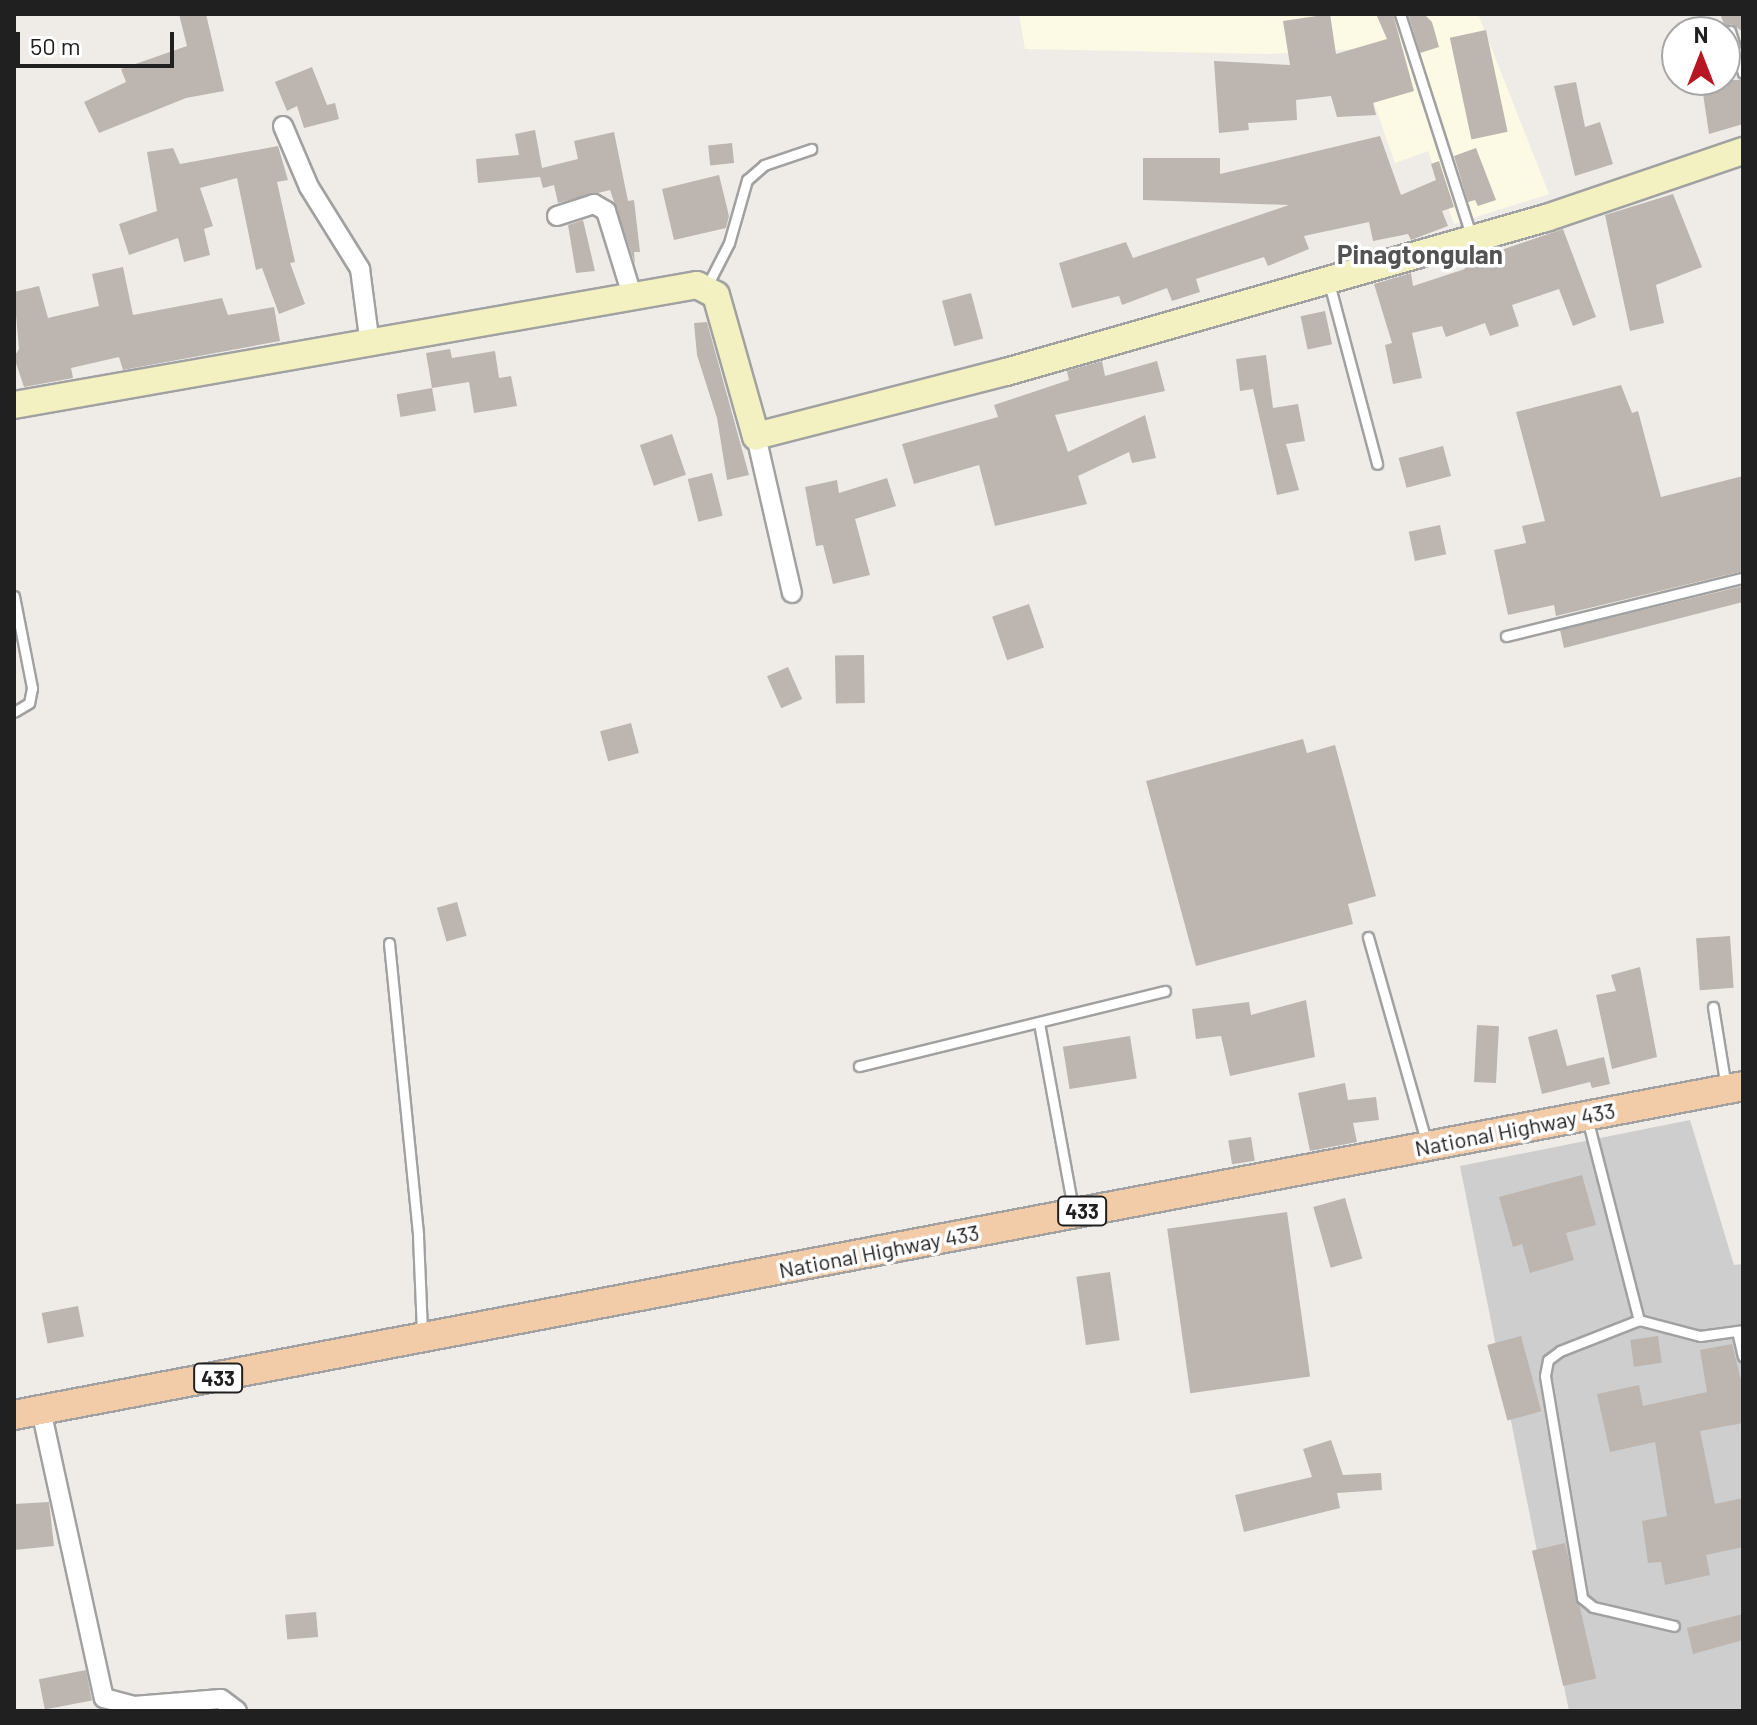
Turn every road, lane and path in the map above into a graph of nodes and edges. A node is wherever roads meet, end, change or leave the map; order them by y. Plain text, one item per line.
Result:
1 (1400, 14) edge
2 (283, 126) dead end
3 (811, 149) dead end
4 (1743, 151) edge
5 (557, 216) dead end
6 (1472, 237) junction
7 (1328, 280) junction
8 (707, 286) junction
9 (632, 295) junction
10 (370, 345) junction
11 (14, 405) edge
12 (756, 436) junction
13 (1377, 464) dead end
14 (1743, 578) edge
15 (792, 593) dead end
16 (14, 596) edge
17 (1506, 636) dead end
18 (14, 712) edge
19 (1368, 937) dead end
20 (389, 943) dead end
21 (1165, 991) dead end
22 (1713, 1007) dead end
23 (1039, 1023) junction
24 (859, 1066) dead end
25 (1735, 1088) edge
26 (1586, 1115) junction
27 (1427, 1145) junction
28 (1074, 1213) junction
29 (1639, 1320) junction
30 (1740, 1330) edge
31 (422, 1340) junction
32 (1743, 1356) edge
33 (27, 1413) edge
34 (1674, 1626) dead end
35 (237, 1711) edge

1 - 6 lane
2 - 10 street
3 - 8 lane
4 - 6 street
5 - 9 street
6 - 7 street
7 - 12 street
7 - 13 lane
8 - 9 street
8 - 12 street
9 - 10 street
10 - 11 street
12 - 15 street
14 - 17 lane
16 - 18 lane
19 - 27 lane
20 - 31 lane
21 - 23 lane
22 - 25 lane
23 - 24 lane
23 - 28 lane
25 - 26 main road, National Highway 433 / 433
26 - 27 main road, National Highway 433 / 433
26 - 29 lane
27 - 28 main road, National Highway 433 / 433
28 - 31 main road, National Highway 433 / 433
29 - 30 lane
29 - 34 lane
30 - 32 lane
31 - 33 main road, National Highway 433 / 433
33 - 35 street

